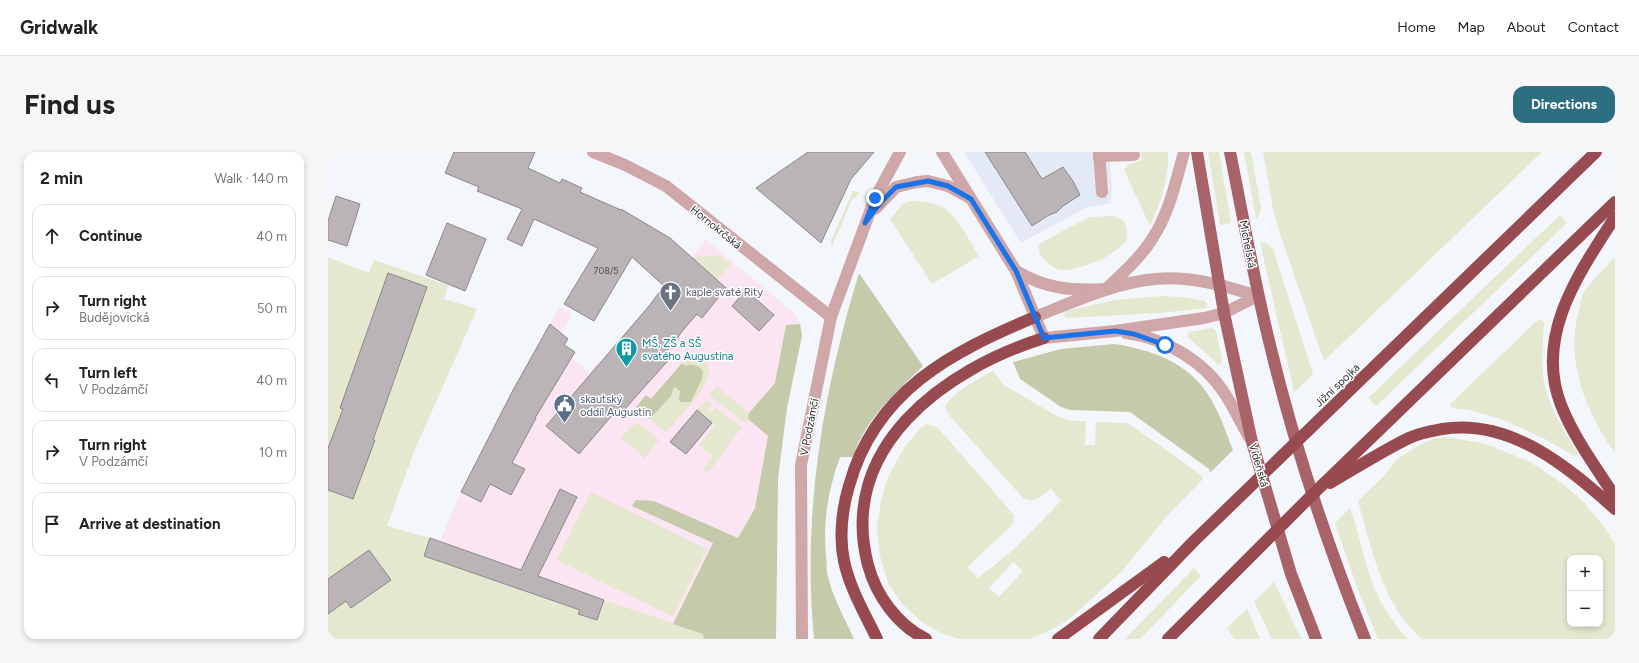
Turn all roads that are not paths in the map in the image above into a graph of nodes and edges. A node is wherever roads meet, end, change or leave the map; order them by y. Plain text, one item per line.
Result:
1 (593, 152) edge
2 (900, 152) edge
3 (942, 152) edge
4 (1184, 152) edge
5 (1197, 152) edge
6 (1230, 152) edge
7 (1596, 152) edge
8 (1099, 154) edge
9 (1134, 155) dead end
10 (1102, 192) dead end
11 (971, 199) junction
12 (1615, 202) edge
13 (1615, 217) edge
14 (865, 223) junction
15 (1016, 271) junction
16 (1220, 286) junction
17 (1106, 289) junction
18 (1258, 296) junction
19 (1224, 313) junction
20 (831, 317) junction
21 (1035, 317) junction
22 (1115, 331) junction
23 (1044, 338) junction
24 (1252, 442) junction
25 (1314, 493) junction
26 (1615, 497) edge
27 (1615, 509) edge
28 (1194, 540) junction
29 (802, 639) edge
30 (877, 639) edge
31 (926, 639) edge
32 (1058, 639) edge
33 (1099, 639) edge
34 (1168, 639) edge
35 (1316, 639) edge
36 (1365, 639) edge

1 - 20 street, Hornokrčská
2 - 14 street, V Podzámčí
3 - 11 street
4 - 17 street
5 - 16 main road
6 - 18 main road, Michelská
7 - 28 highway, Jižní spojka
8 - 9 street
8 - 10 street
11 - 14 street, V Podzámčí
11 - 15 street
12 - 25 highway
13 - 26 highway
14 - 20 street, V Podzámčí
15 - 17 street
15 - 21 street
16 - 17 street
16 - 18 street
16 - 19 main road, Vídeňská
17 - 21 street
18 - 19 street
18 - 36 main road, Michelská
19 - 22 street
19 - 24 main road, Vídeňská
20 - 29 street, V Podzámčí
21 - 23 street
21 - 30 highway
22 - 23 street
22 - 24 street
23 - 31 highway
24 - 35 main road, Vídeňská
25 - 27 highway
25 - 34 highway
28 - 32 highway
28 - 33 highway, Jižní spojka

